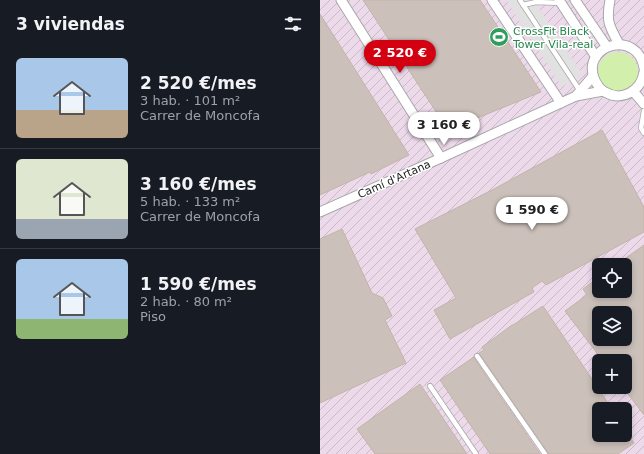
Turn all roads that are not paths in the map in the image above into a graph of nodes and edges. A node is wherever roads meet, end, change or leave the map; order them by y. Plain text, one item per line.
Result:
1 (341, 0) edge
2 (492, 0) edge
3 (520, 0) edge
4 (576, 0) edge
5 (610, 0) edge
6 (560, 1) edge
7 (523, 5) junction
8 (618, 44) junction
9 (607, 47) junction
10 (640, 49) edge
11 (596, 56) junction
12 (644, 74) edge
13 (593, 76) junction
14 (603, 91) junction
15 (633, 91) junction
16 (578, 93) junction
17 (561, 103) junction
18 (644, 104) edge
19 (644, 111) edge
20 (644, 132) edge
21 (441, 158) junction
22 (320, 212) edge
23 (477, 356) dead end
24 (430, 386) dead end
25 (476, 454) edge
26 (545, 454) edge

1 - 21 street
2 - 17 street
3 - 7 lane
4 - 9 street
5 - 8 street
6 - 7 lane
6 - 11 street
7 - 16 lane
8 - 9 street
8 - 10 street
9 - 11 street
10 - 12 street
11 - 13 street
12 - 15 street
13 - 14 street
13 - 16 street, Camí d'Artana
14 - 15 street
14 - 16 street, Camí d'Artana
15 - 18 street
16 - 17 street, Camí d'Artana
17 - 21 street, Camí d'Artana
19 - 20 lane
21 - 22 street, Camí d'Artana
23 - 26 lane
24 - 25 lane

